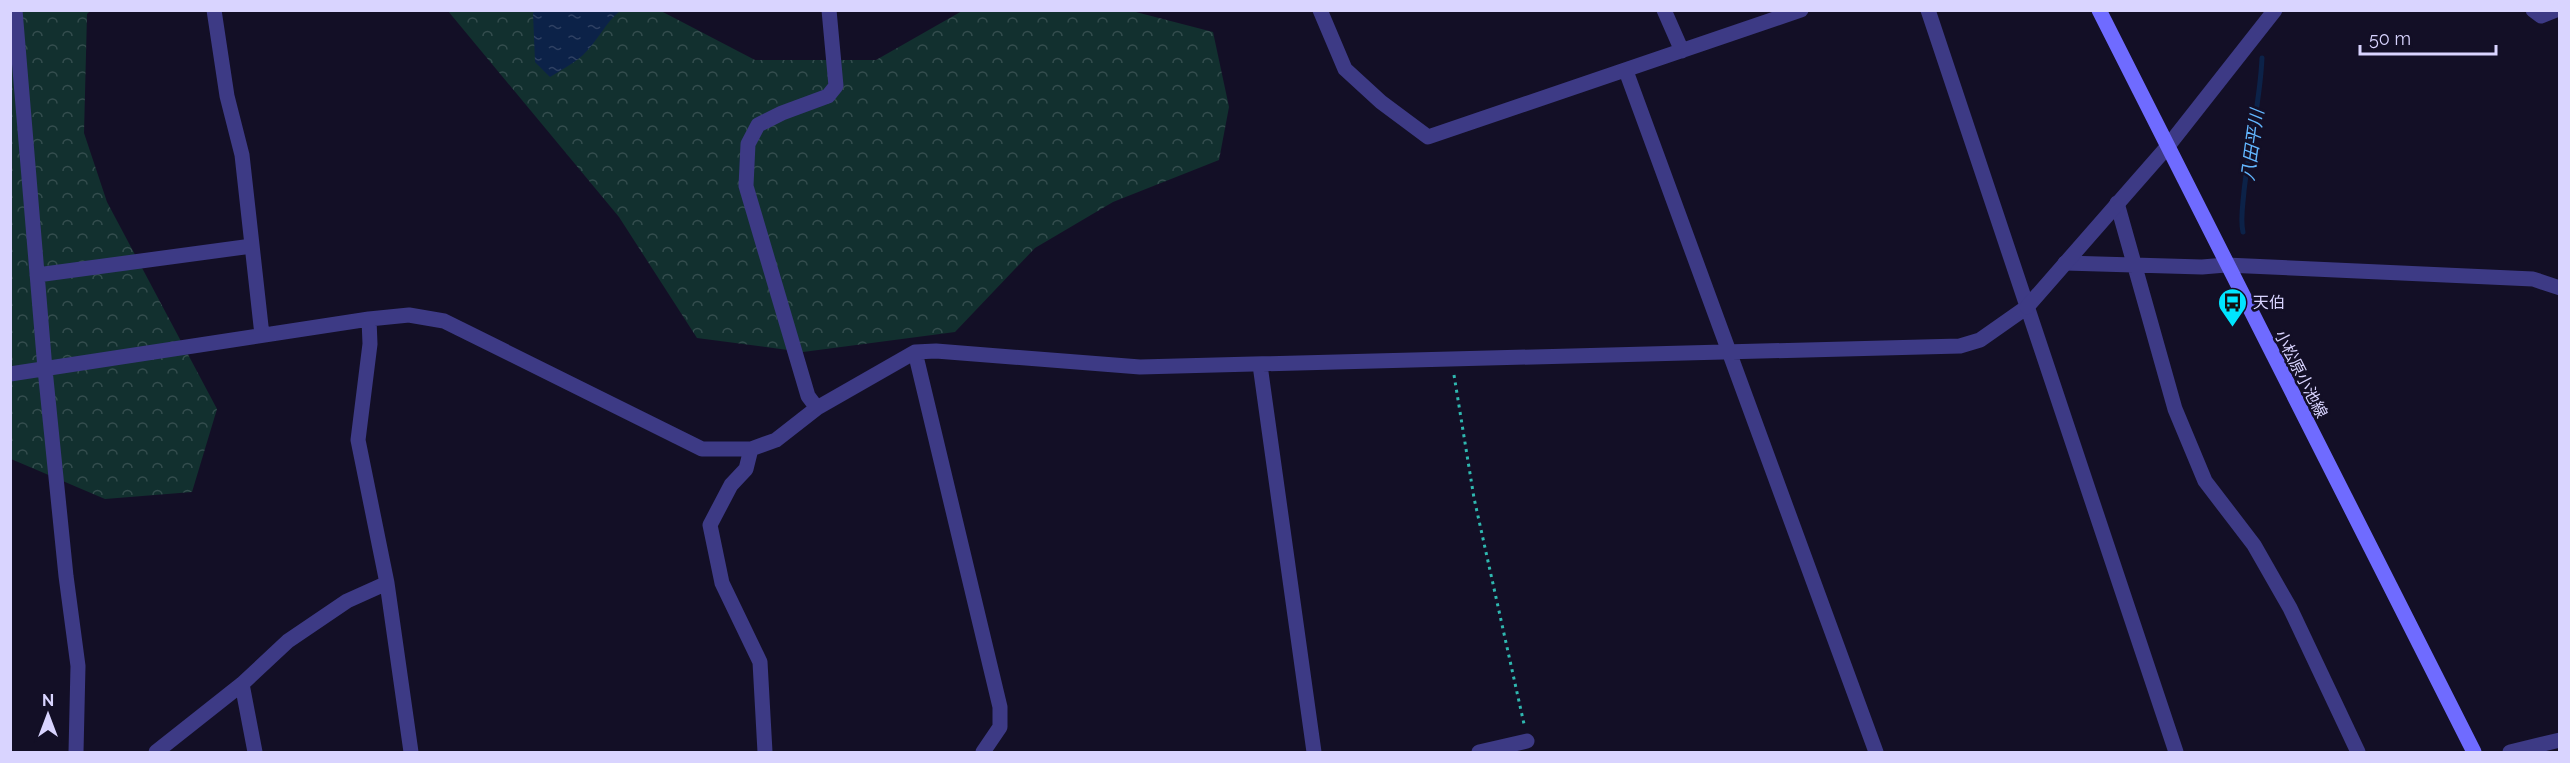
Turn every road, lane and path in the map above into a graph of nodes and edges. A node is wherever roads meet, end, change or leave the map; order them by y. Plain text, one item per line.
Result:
1 (214, 10) edge
2 (829, 10) edge
3 (1320, 10) edge
4 (1664, 10) edge
5 (1801, 10) edge
6 (1928, 10) edge
7 (2099, 10) edge
8 (2275, 10) edge
9 (2533, 10) edge
10 (2556, 10) edge
11 (18, 13) edge
12 (1682, 51) junction
13 (1626, 70) junction
14 (2168, 146) junction
15 (2117, 202) junction
16 (252, 246) junction
17 (2065, 263) junction
18 (2134, 265) junction
19 (2226, 265) junction
20 (37, 275) junction
21 (2559, 288) edge
22 (2027, 307) junction
23 (369, 319) junction
24 (262, 335) junction
25 (915, 352) junction
26 (1730, 352) junction
27 (1452, 361) junction
28 (1260, 365) junction
29 (45, 369) junction
30 (10, 374) edge
31 (817, 408) junction
32 (751, 449) junction
33 (387, 583) junction
34 (242, 684) junction
35 (2559, 740) edge
36 (1527, 741) joint
37 (76, 753) edge
38 (156, 753) edge
39 (255, 753) edge
40 (411, 753) edge
41 (765, 753) edge
42 (983, 753) edge
43 (1314, 753) edge
44 (1479, 753) edge
45 (1876, 753) edge
46 (2176, 753) edge
47 (2358, 753) edge
48 (2474, 753) edge
49 (2510, 753) edge

1 - 16 street
2 - 31 street
3 - 13 street
4 - 12 street
5 - 12 street
6 - 22 street
7 - 14 main road, 小松原小池線
8 - 14 street
9 - 10 street
11 - 20 street
12 - 13 street
13 - 26 street
14 - 15 street
14 - 19 main road, 小松原小池線
15 - 17 street
15 - 18 street
16 - 20 street
16 - 24 street
17 - 18 street
17 - 22 street
18 - 19 street
18 - 47 street
19 - 21 street
19 - 48 main road, 小松原小池線
20 - 29 street
22 - 26 street
22 - 46 street
23 - 24 street
23 - 32 street
23 - 33 street
24 - 29 street
25 - 28 street
25 - 31 street
25 - 42 street
26 - 27 street
26 - 45 street
27 - 28 street
27 - 36 path
28 - 43 street
29 - 30 street
29 - 37 street
31 - 32 street
32 - 41 street
33 - 34 street
33 - 40 street
34 - 38 street
34 - 39 street
35 - 49 street
36 - 44 street

